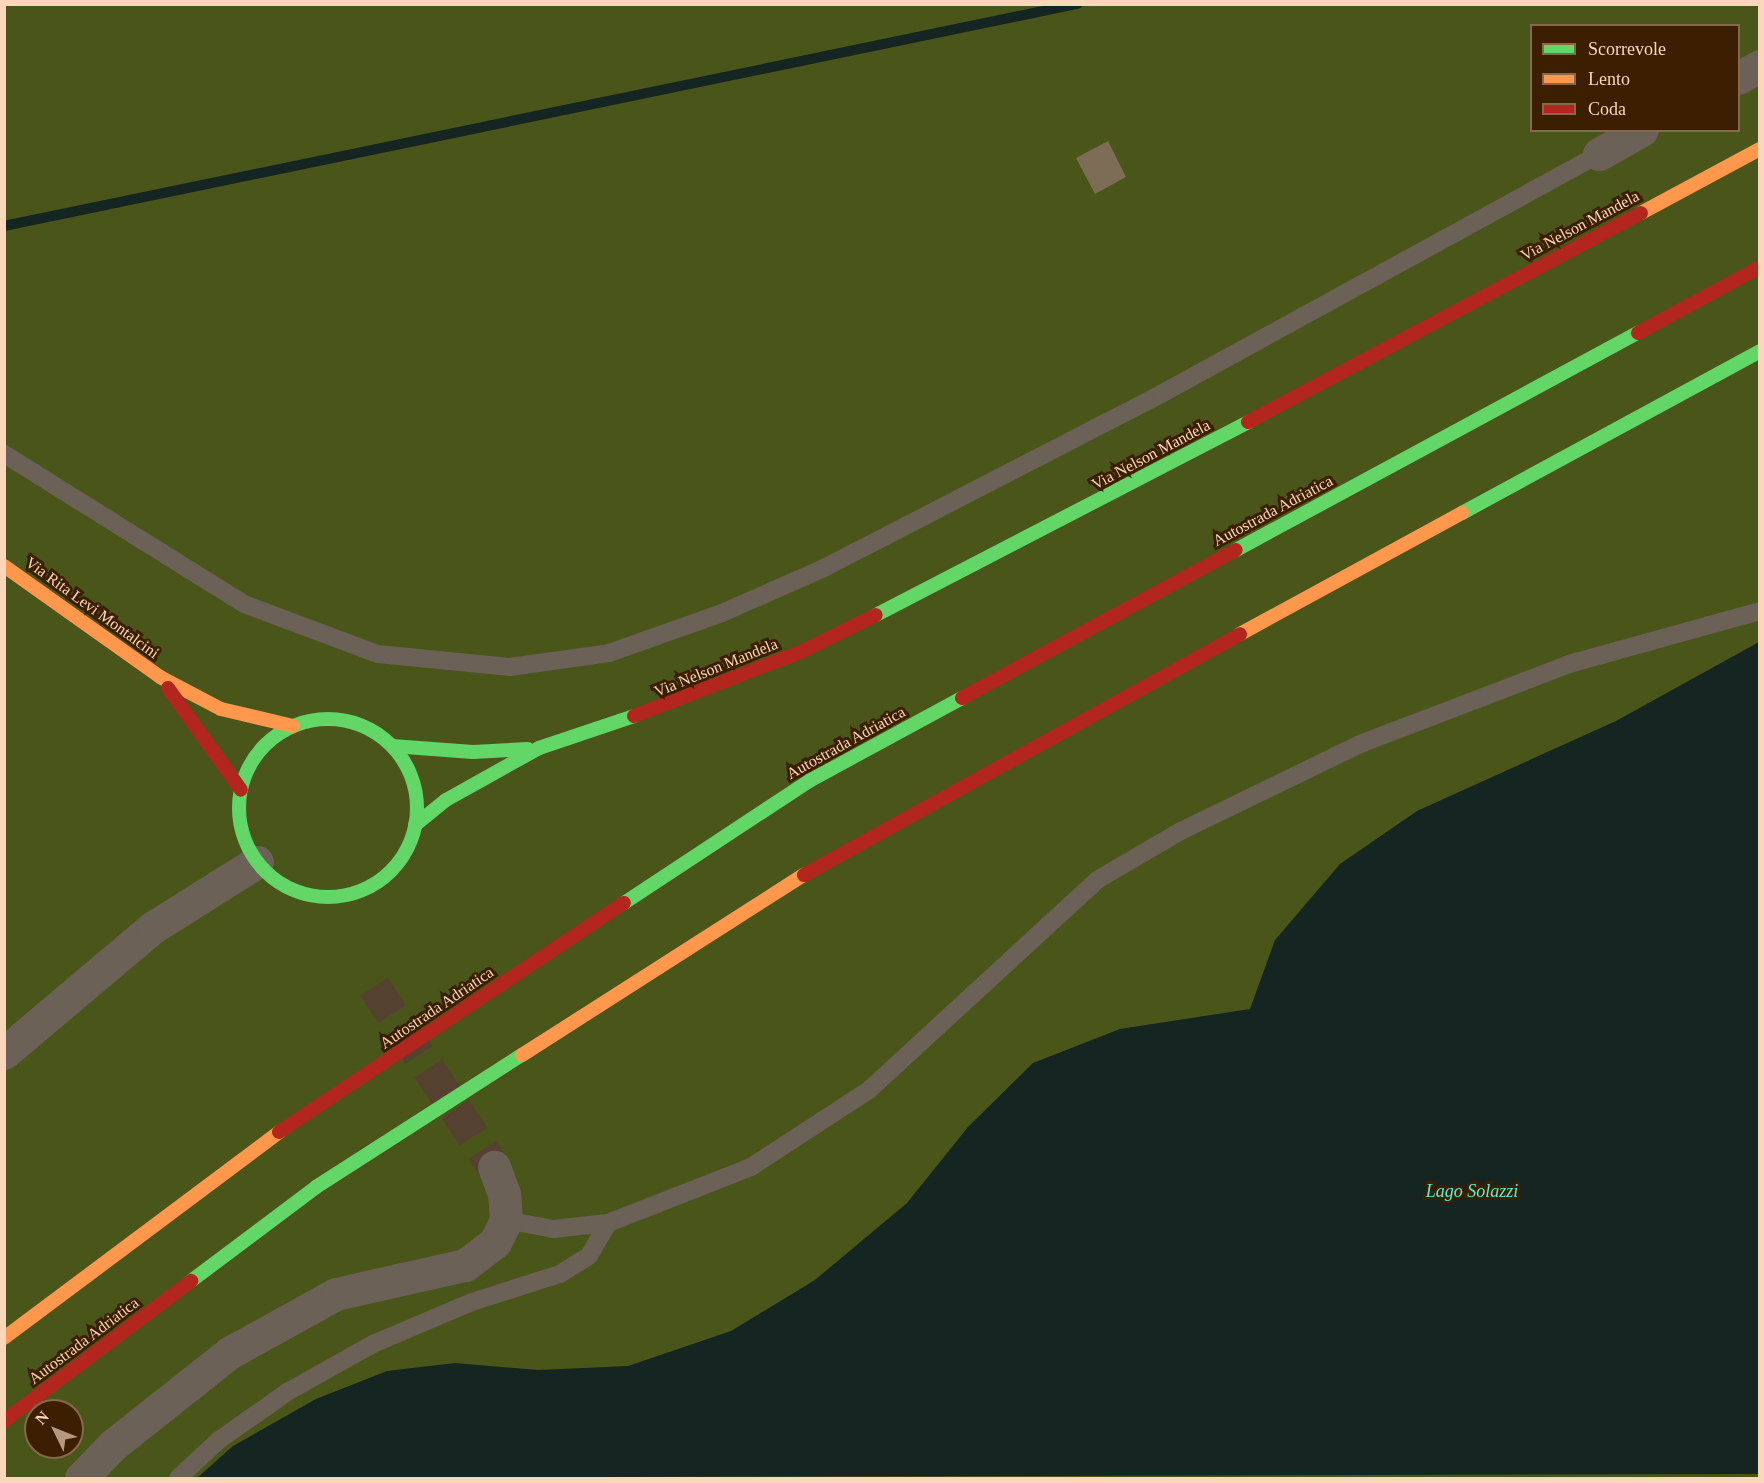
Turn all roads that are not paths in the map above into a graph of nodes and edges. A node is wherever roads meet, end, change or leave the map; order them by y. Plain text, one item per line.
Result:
1 (1760, 66) edge
2 (1740, 77) edge
3 (1638, 132) edge
4 (1760, 148) edge
5 (1599, 154) joint
6 (1760, 267) edge
7 (1760, 351) edge
8 (4, 454) edge
9 (4, 566) edge
10 (1760, 611) edge
11 (160, 677) junction
12 (293, 726) junction
13 (392, 746) junction
14 (538, 748) junction
15 (241, 790) junction
16 (415, 825) junction
17 (257, 862) junction
18 (4, 1053) edge
19 (494, 1167) tunnel mouth
20 (506, 1220) junction
21 (608, 1223) junction
22 (4, 1338) edge
23 (4, 1420) edge
24 (81, 1479) edge
25 (178, 1479) edge

1 - 2 street
3 - 5 street
4 - 14 main road, Via Nelson Mandela
5 - 8 lane
6 - 22 main road, Autostrada Adriatica
7 - 23 main road, Autostrada Adriatica
9 - 11 main road, Via Rita Levi Montalcini
10 - 21 lane
11 - 12 main road, Via Rita Levi Montalcini
11 - 15 main road, Via Rita Levi Montalcini
12 - 13 main road
12 - 15 main road
13 - 14 main road, Via Nelson Mandela
13 - 16 main road
14 - 16 main road, Via Nelson Mandela
15 - 17 main road
16 - 17 main road
17 - 18 street
19 - 20 street
20 - 21 lane
20 - 24 street
21 - 25 lane

